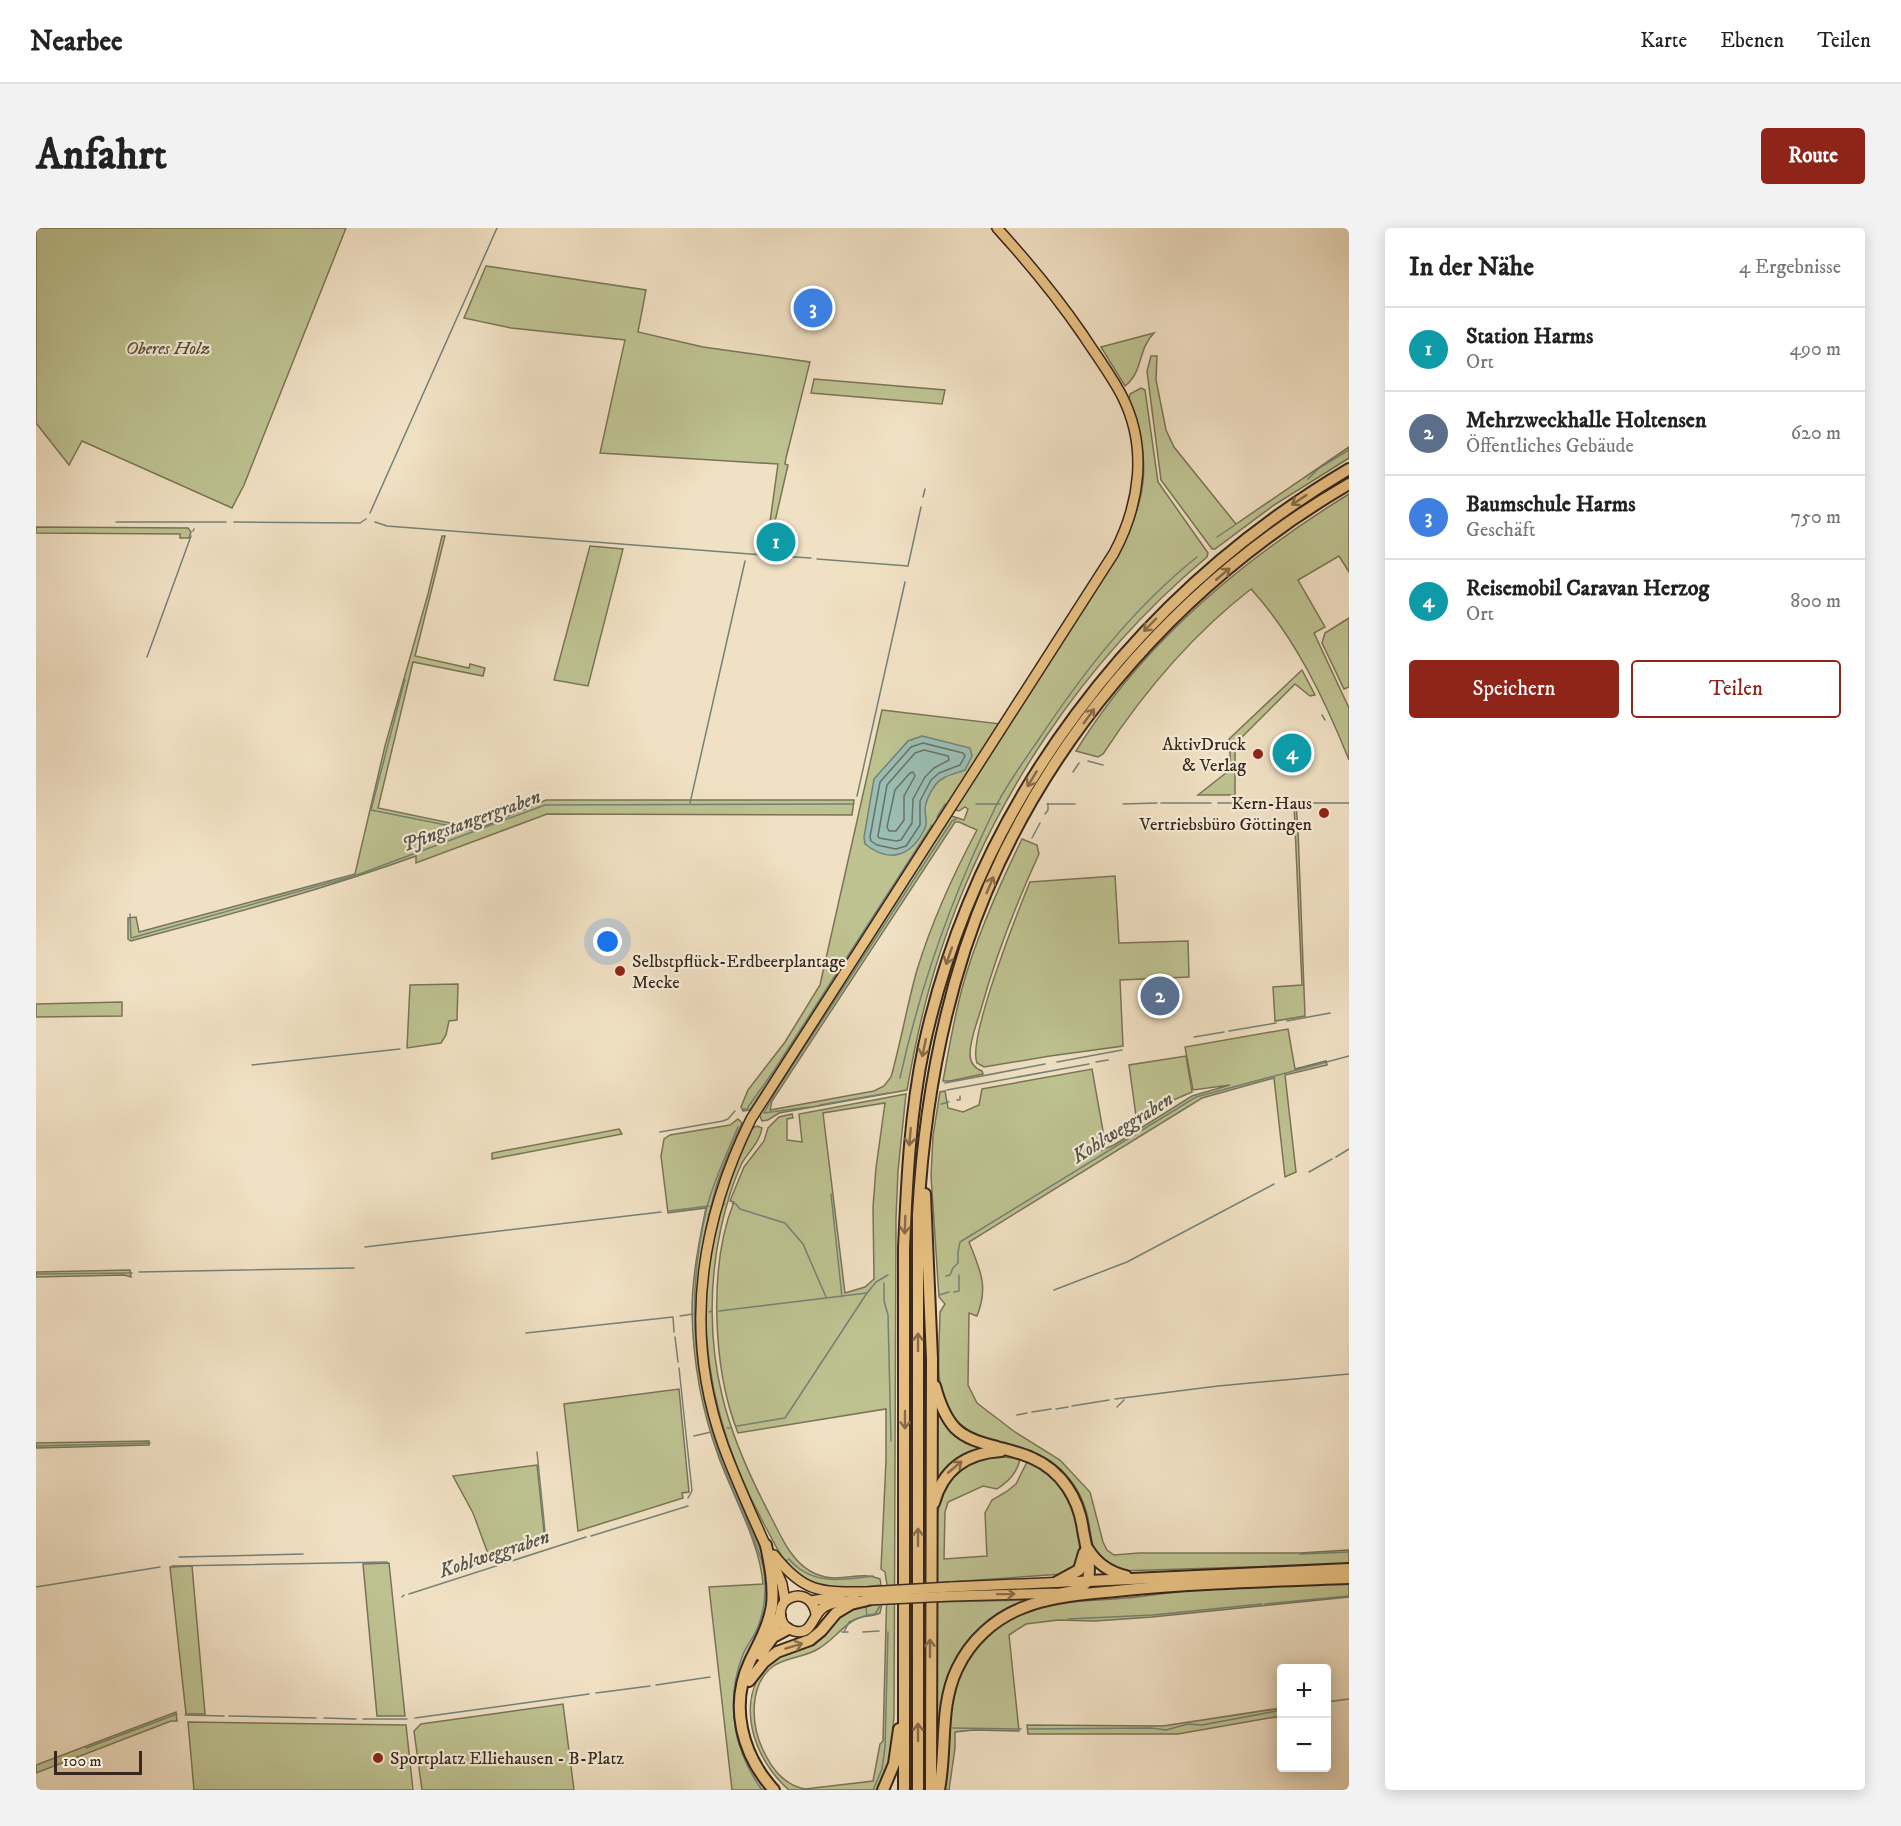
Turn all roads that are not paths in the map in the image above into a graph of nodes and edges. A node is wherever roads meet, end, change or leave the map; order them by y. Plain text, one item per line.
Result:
1 (997, 228) edge
2 (1349, 469) edge
3 (1349, 484) edge
4 (923, 1154) junction
5 (932, 1359) junction
6 (1007, 1450) junction
7 (752, 1512) junction
8 (931, 1516) junction
9 (1085, 1544) junction
10 (766, 1545) junction
11 (774, 1555) junction
12 (1349, 1569) edge
13 (1138, 1578) junction
14 (1349, 1578) edge
15 (1088, 1581) junction
16 (1057, 1582) junction
17 (951, 1592) junction
18 (1101, 1592) junction
19 (1060, 1593) junction
20 (796, 1596) junction
21 (867, 1596) junction
22 (785, 1601) junction
23 (811, 1601) junction
24 (816, 1614) junction
25 (780, 1616) junction
26 (788, 1629) junction
27 (756, 1650) junction
28 (749, 1681) junction
29 (904, 1702) junction
30 (774, 1790) edge
31 (780, 1790) edge
32 (883, 1790) edge
33 (904, 1790) edge
34 (918, 1790) edge
35 (931, 1790) edge
36 (939, 1790) edge

1 - 7 main road
2 -> 29 highway
4 -> 3 highway
4 - 5 highway
34 -> 4 highway
5 - 6 highway
5 - 8 highway
8 -> 6 highway
6 - 9 highway
7 - 10 main road
7 - 11 main road
35 -> 8 highway
9 - 13 highway
9 - 15 highway
9 - 16 highway
10 - 22 main road
10 - 27 highway
11 - 20 main road
11 - 21 main road
12 - 13 highway
13 - 15 highway
14 - 18 highway
15 - 16 main road
15 - 19 main road
16 - 17 main road
17 -> 19 main road
17 - 21 main road, bridge
18 - 19 highway
18 - 36 highway
20 - 22 main road
20 - 23 main road
21 - 23 main road
21 - 24 main road
28 -> 21 highway
22 - 25 main road
23 - 24 main road
24 - 26 main road
25 - 26 main road
25 - 27 highway
26 - 28 highway
27 - 30 highway
28 - 31 highway
29 - 32 highway
29 - 33 highway

